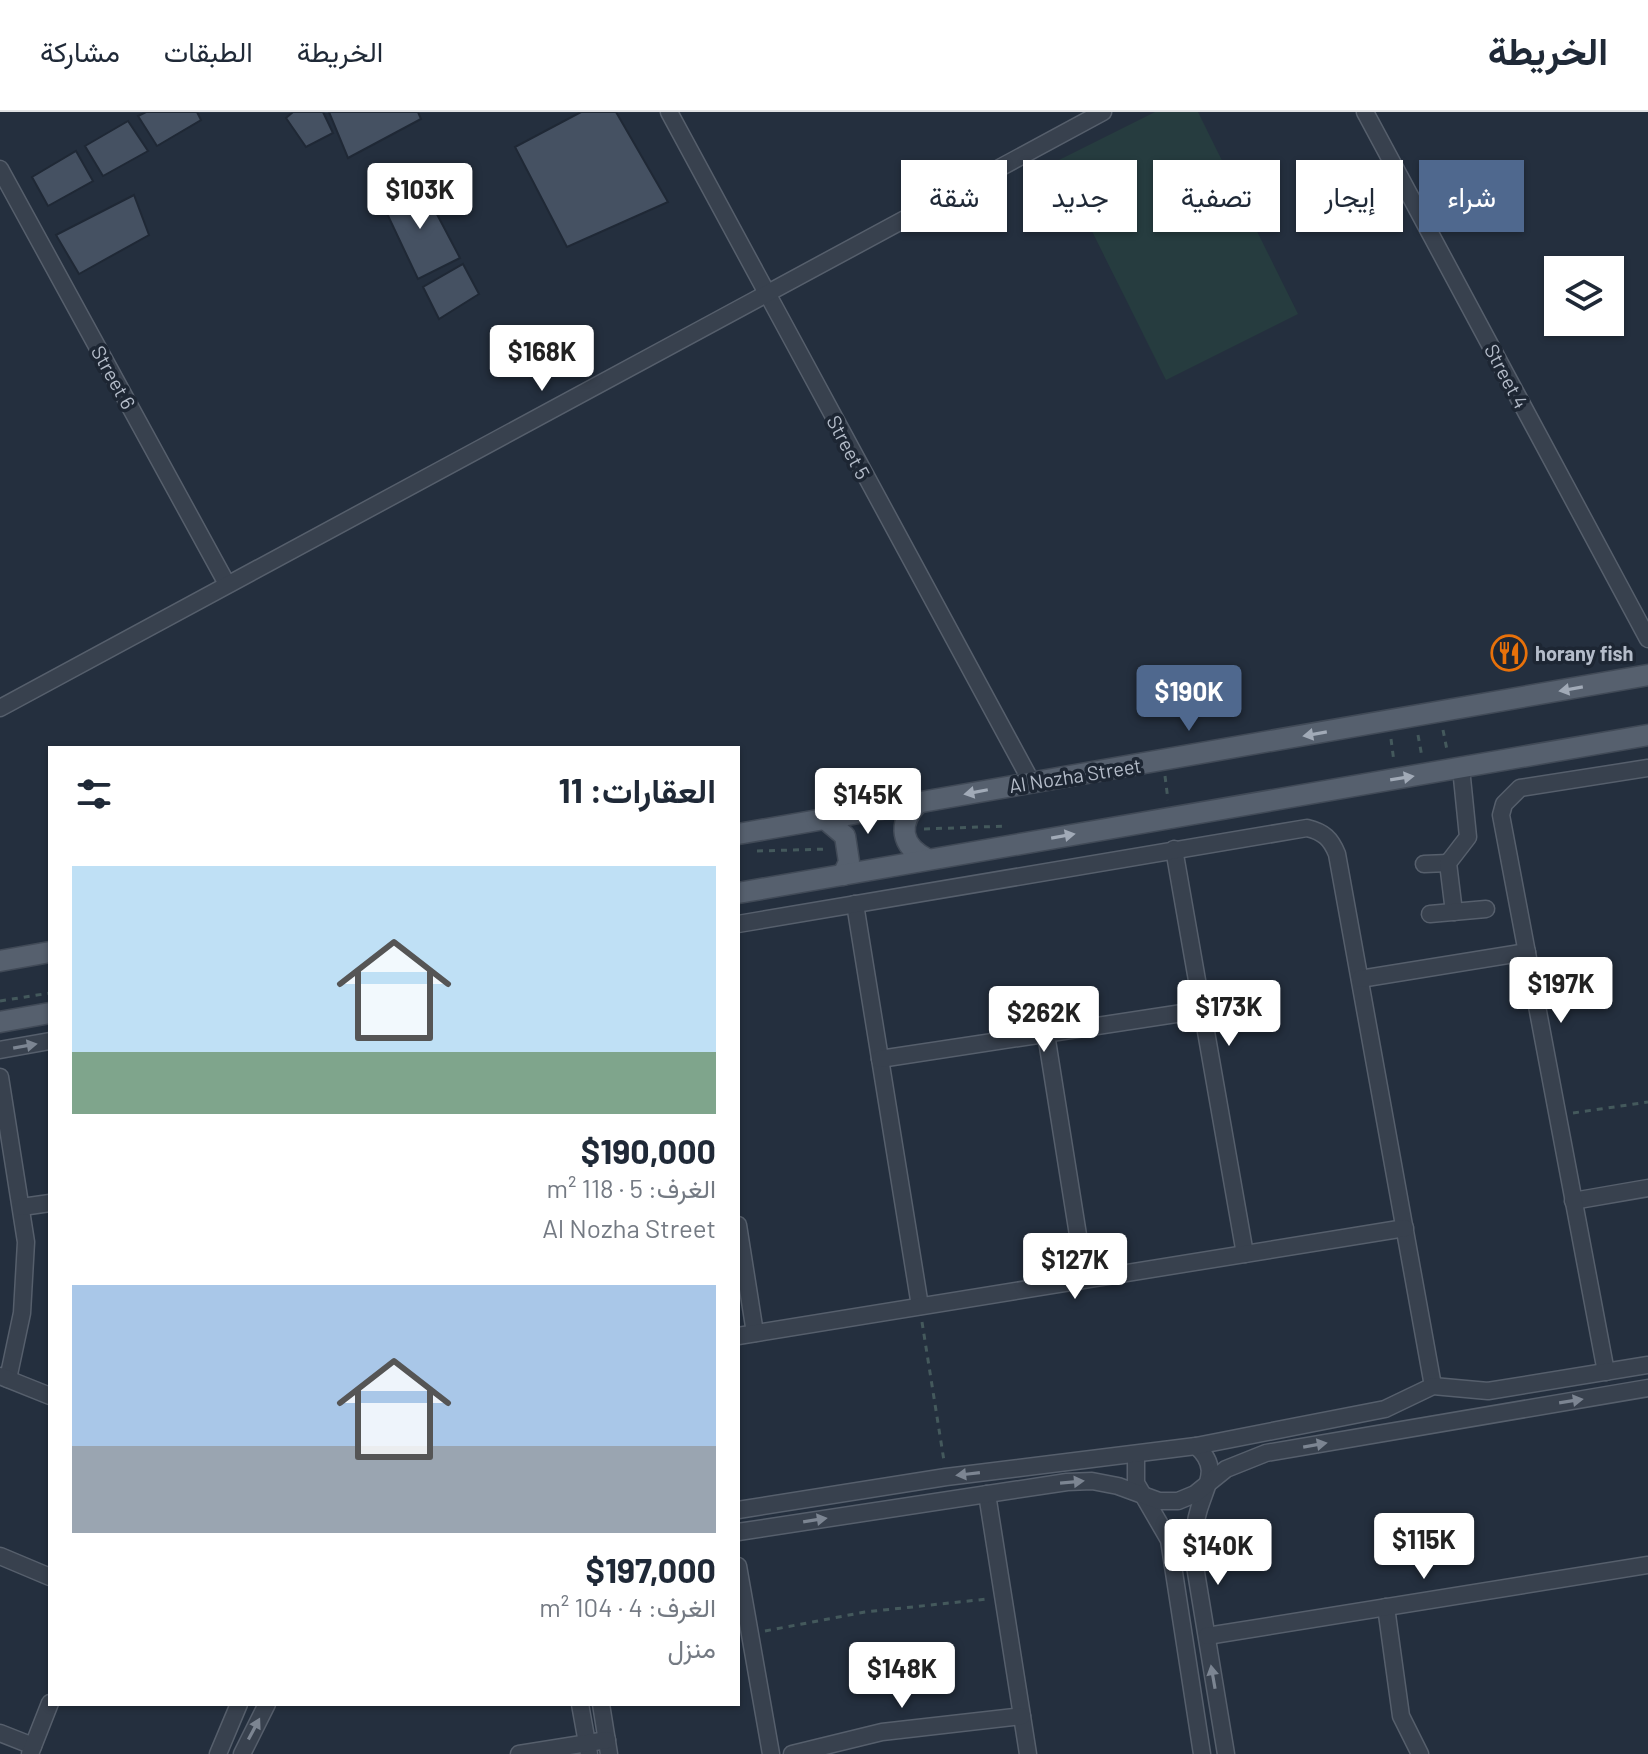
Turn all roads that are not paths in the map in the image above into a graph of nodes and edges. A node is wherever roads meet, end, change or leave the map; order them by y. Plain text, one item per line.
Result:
1 (669, 112) edge
2 (1103, 112) edge
3 (1365, 112) edge
4 (0, 169) edge
5 (767, 295) junction
6 (227, 584) junction
7 (1648, 639) edge
8 (1648, 675) edge
9 (0, 708) edge
10 (1648, 735) edge
11 (1461, 768) junction
12 (1648, 768) edge
13 (1031, 781) junction
14 (919, 812) junction
15 (825, 819) junction
16 (743, 843) edge
17 (1174, 849) junction
18 (927, 859) junction
19 (1448, 863) junction
20 (1424, 864) dead end
21 (843, 875) junction
22 (740, 893) edge
23 (855, 904) junction
24 (1486, 909) dead end
25 (1454, 912) junction
26 (1430, 914) dead end
27 (740, 924) edge
28 (48, 952) edge
29 (1527, 952) junction
30 (0, 961) edge
31 (1360, 979) junction
32 (1202, 1010) junction
33 (48, 1013) edge
34 (0, 1022) edge
35 (1046, 1034) junction
36 (48, 1041) edge
37 (0, 1050) edge
38 (880, 1059) junction
39 (0, 1077) edge
40 (1648, 1188) edge
41 (1573, 1201) junction
42 (48, 1203) edge
43 (22, 1207) junction
44 (1405, 1228) junction
45 (740, 1252) edge
46 (1245, 1254) junction
47 (1085, 1279) junction
48 (920, 1306) junction
49 (746, 1334) edge
50 (1648, 1365) edge
51 (1606, 1372) junction
52 (4, 1378) edge
53 (1433, 1386) junction
54 (1648, 1388) edge
55 (1461, 1390) junction
56 (48, 1395) edge
57 (1409, 1398) junction
58 (1462, 1419) junction
59 (1417, 1427) junction
60 (1196, 1446) junction
61 (1136, 1454) junction
62 (1210, 1483) junction
63 (987, 1494) junction
64 (1141, 1496) junction
65 (740, 1510) edge
66 (740, 1532) edge
67 (0, 1556) edge
68 (1648, 1565) edge
69 (48, 1576) edge
70 (740, 1577) edge
71 (1386, 1607) junction
72 (1207, 1636) junction
73 (49, 1706) edge
74 (238, 1706) edge
75 (266, 1706) edge
76 (580, 1706) edge
77 (601, 1706) edge
78 (1022, 1716) junction
79 (0, 1733) edge
80 (608, 1747) edge
81 (588, 1749) edge
82 (32, 1750) edge
83 (218, 1754) edge
84 (242, 1754) edge
85 (519, 1754) edge
86 (771, 1754) edge
87 (792, 1754) edge
88 (1028, 1754) edge
89 (1202, 1754) edge
90 (1226, 1754) edge
91 (1420, 1754) edge

1 - 5 street, Street 5
2 - 5 street
3 - 7 street, Street 4
4 - 6 street, Street 6
5 - 6 street
5 - 13 street, Street 5
6 - 9 street
8 -> 13 main road, Al Nozha Street
10 - 11 main road
18 -> 11 main road
11 - 19 street
12 - 29 street
13 -> 14 main road, Al Nozha Street
14 - 15 main road, Al Nozha Street
14 - 18 main road
15 - 16 main road, Al Nozha Street
15 - 21 main road
17 - 23 street
17 - 31 street
17 - 32 street
18 - 21 main road
19 - 20 street
19 - 25 street
21 - 22 main road
23 - 27 street
23 - 38 street
24 - 25 street
25 - 26 street
28 - 30 main road
29 - 31 street
29 - 41 street
31 - 44 street
32 - 35 street
32 - 46 street
33 - 34 main road
35 - 38 street
35 - 47 street
37 -> 36 street
38 - 48 street
39 - 43 street
40 - 41 street
41 - 51 street
42 - 43 street
43 - 52 street
44 - 46 street
44 - 53 street
45 - 49 street
46 - 47 street
47 - 48 street
48 - 49 street
50 - 51 street
51 - 55 street
52 - 56 street
53 - 55 street
53 - 57 street
58 -> 54 street
55 - 58 street
57 - 59 street
57 - 60 street
58 - 59 street
62 -> 59 street
60 - 61 street
60 - 62 street
61 - 64 street
61 -> 65 street
62 - 64 street
62 - 72 street
63 -> 64 street
66 -> 63 street
63 - 78 street
64 - 89 street
67 - 69 street
68 - 71 street
70 - 86 street
71 - 72 street
71 - 91 street
90 -> 72 street
73 - 82 street
74 - 83 street
84 -> 75 street
76 - 81 street
77 - 80 street
78 - 87 street
78 - 88 street
79 - 82 street
80 - 81 street
81 - 85 street

